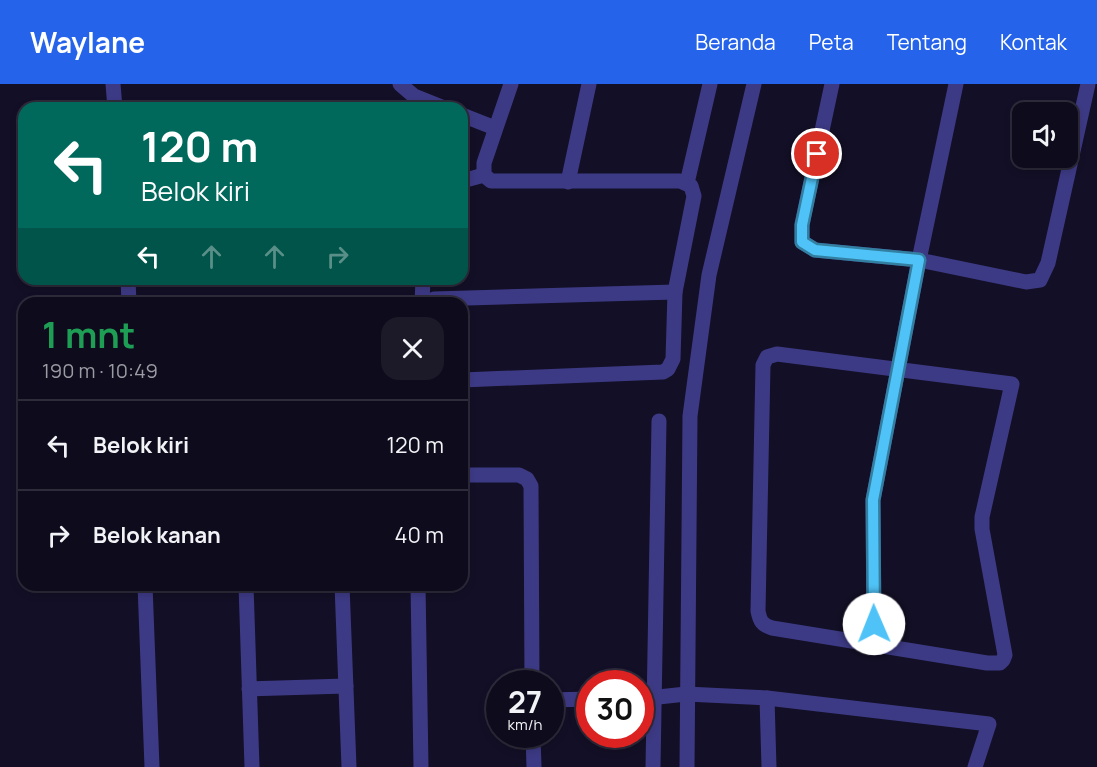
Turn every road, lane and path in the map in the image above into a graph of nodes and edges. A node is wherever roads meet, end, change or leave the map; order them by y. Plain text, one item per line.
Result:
1 (113, 84) edge
2 (400, 84) edge
3 (511, 84) edge
4 (589, 84) edge
5 (710, 84) edge
6 (754, 84) edge
7 (832, 84) edge
8 (956, 84) edge
9 (1088, 84) edge
10 (115, 102) edge
11 (429, 102) edge
12 (468, 117) edge
13 (495, 128) junction
14 (484, 175) junction
15 (468, 179) edge
16 (568, 182) junction
17 (687, 183) junction
18 (919, 260) junction
19 (675, 292) junction
20 (468, 298) edge
21 (897, 370) junction
22 (468, 380) edge
23 (658, 421) dead end
24 (468, 475) edge
25 (144, 591) edge
26 (246, 591) edge
27 (342, 591) edge
28 (418, 591) edge
29 (874, 644) junction
30 (532, 670) edge
31 (648, 670) edge
32 (346, 686) junction
33 (249, 689) junction
34 (686, 694) junction
35 (654, 698) edge
36 (768, 698) junction
37 (533, 748) edge
38 (652, 748) edge
39 (152, 767) edge
40 (252, 767) edge
41 (349, 767) edge
42 (421, 767) edge
43 (534, 767) edge
44 (654, 767) edge
45 (687, 767) edge
46 (769, 767) edge
47 (975, 767) edge

1 - 10 street
2 - 11 street
3 - 13 street
4 - 16 street
5 - 17 street
6 - 34 street
7 - 18 street
8 - 18 street
9 - 18 street
12 - 13 street
13 - 14 street
14 - 15 street
14 - 16 street
16 - 17 street
17 - 19 street
18 - 21 street
19 - 20 street
19 - 22 street
21 - 29 street
21 - 29 street
21 - 29 street
23 - 31 street
24 - 30 street
25 - 39 street
26 - 33 street
27 - 32 street
28 - 42 street
32 - 33 street
32 - 41 street
33 - 40 street
34 - 35 street
34 - 36 street
34 - 45 street
36 - 46 street
36 - 47 street
37 - 43 street
38 - 44 street

